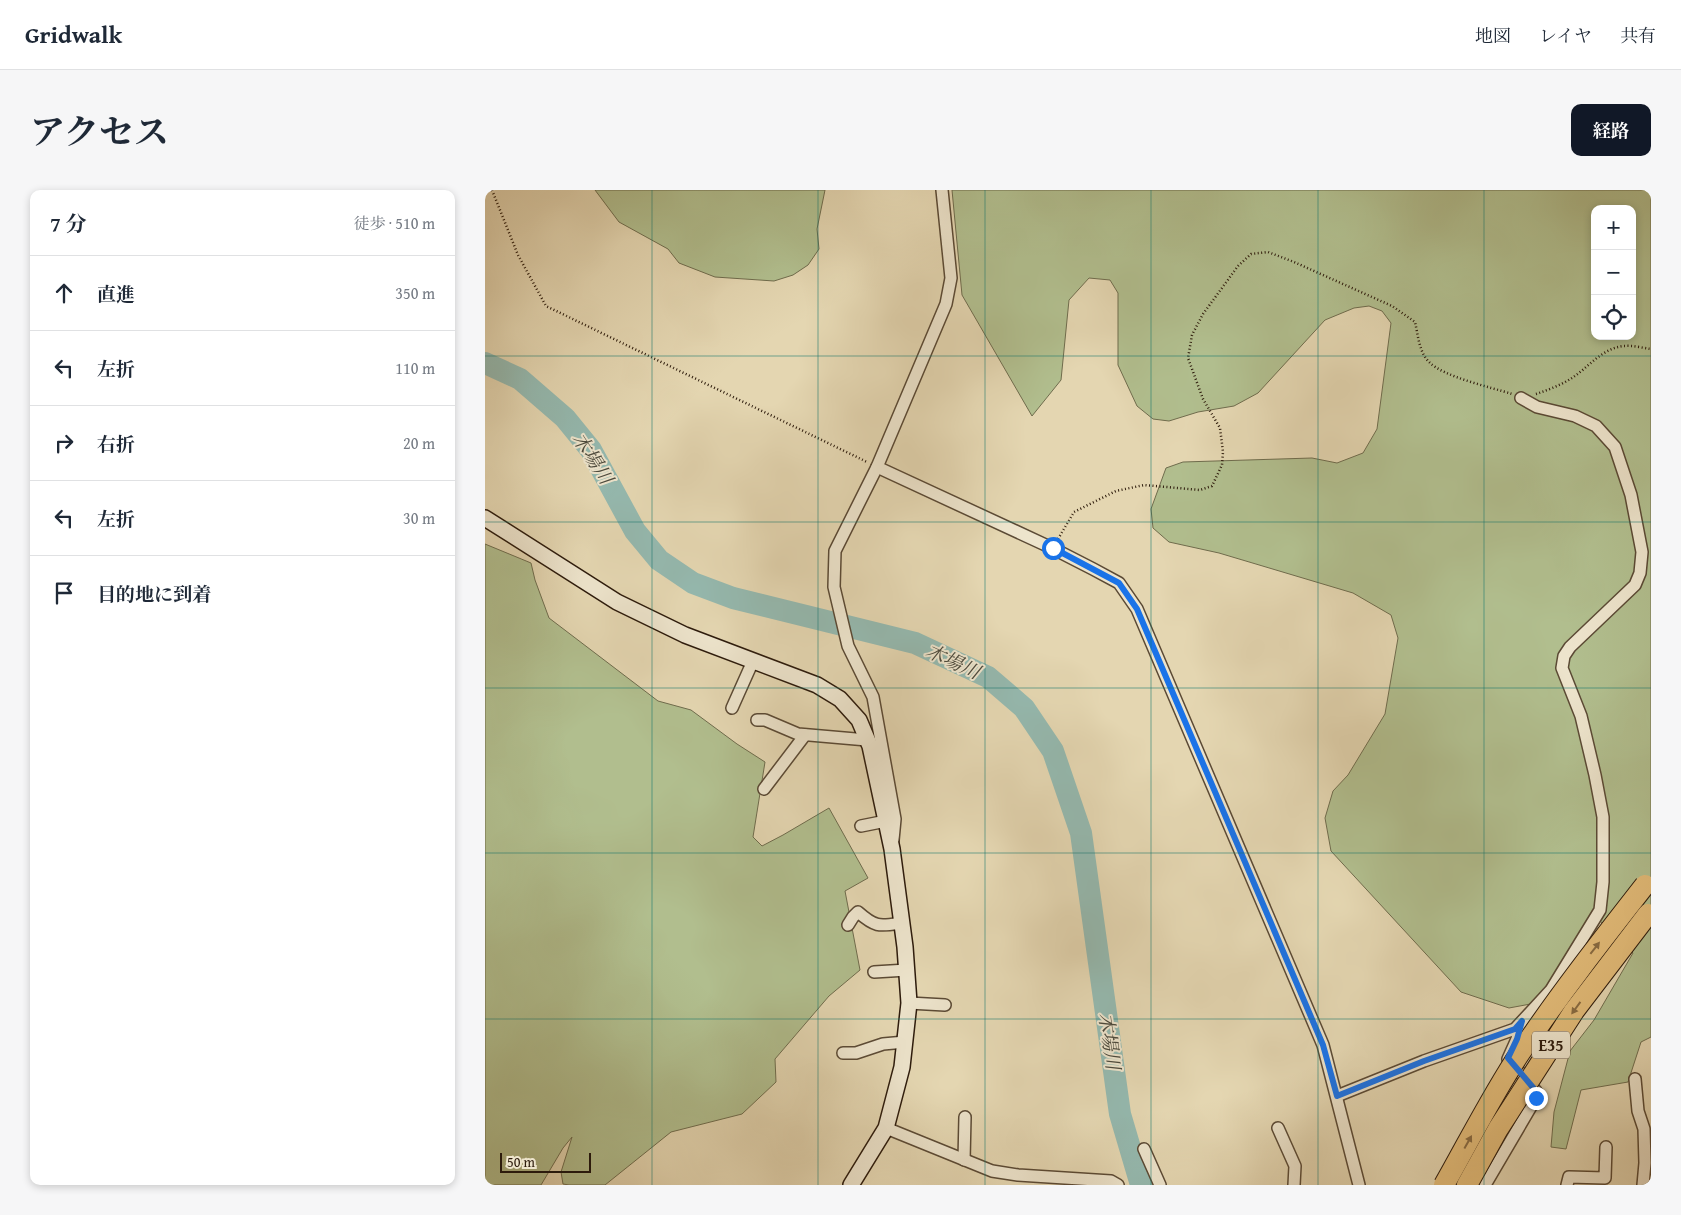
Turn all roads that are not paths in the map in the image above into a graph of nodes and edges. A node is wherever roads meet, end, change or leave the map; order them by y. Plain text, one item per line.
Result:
1 (943, 190) edge
2 (1521, 398) road end
3 (877, 467) junction
4 (489, 524) edge
5 (753, 661) junction
6 (732, 708) dead end
7 (757, 720) dead end
8 (805, 735) junction
9 (867, 740) junction
10 (764, 789) dead end
11 (886, 821) junction
12 (861, 826) dead end
13 (891, 849) junction
14 (1645, 885) dead end
15 (1648, 914) dead end
16 (902, 923) junction
17 (848, 925) dead end
18 (907, 970) junction
19 (874, 972) dead end
20 (909, 1003) junction
21 (945, 1005) dead end
22 (1522, 1021) junction
23 (905, 1042) junction
24 (843, 1053) dead end
25 (1635, 1079) dead end
26 (1337, 1096) junction
27 (965, 1117) dead end
28 (886, 1128) junction
29 (1278, 1128) dead end
30 (1606, 1147) dead end
31 (1144, 1149) dead end
32 (964, 1160) junction
33 (1003, 1173) junction
34 (851, 1185) edge
35 (1001, 1185) edge
36 (1118, 1185) edge
37 (1160, 1185) edge
38 (1294, 1185) edge
39 (1359, 1185) edge
40 (1444, 1185) edge
41 (1467, 1185) edge
42 (1485, 1185) edge
43 (1567, 1185) edge
44 (1643, 1185) edge

1 - 3 street
2 - 22 street
3 - 13 street
3 - 26 street
4 - 5 street
5 - 6 street
5 - 9 street
7 - 8 street
8 - 9 street
8 - 10 street
9 - 11 street
11 - 12 street
11 - 13 street
13 - 16 street
40 -> 14 highway, E35, bridge
15 -> 41 highway, E35, bridge
16 - 17 street
16 - 18 street
18 - 19 street
18 - 20 street
20 - 21 street
20 - 23 street
22 - 26 street
22 - 42 street
23 - 24 street
23 - 28 street
25 - 44 street
26 - 39 street
27 - 32 street
28 - 32 street
28 - 34 street
29 - 38 street
30 - 43 street
31 - 37 street
32 - 33 street
33 - 35 street
33 - 36 street

